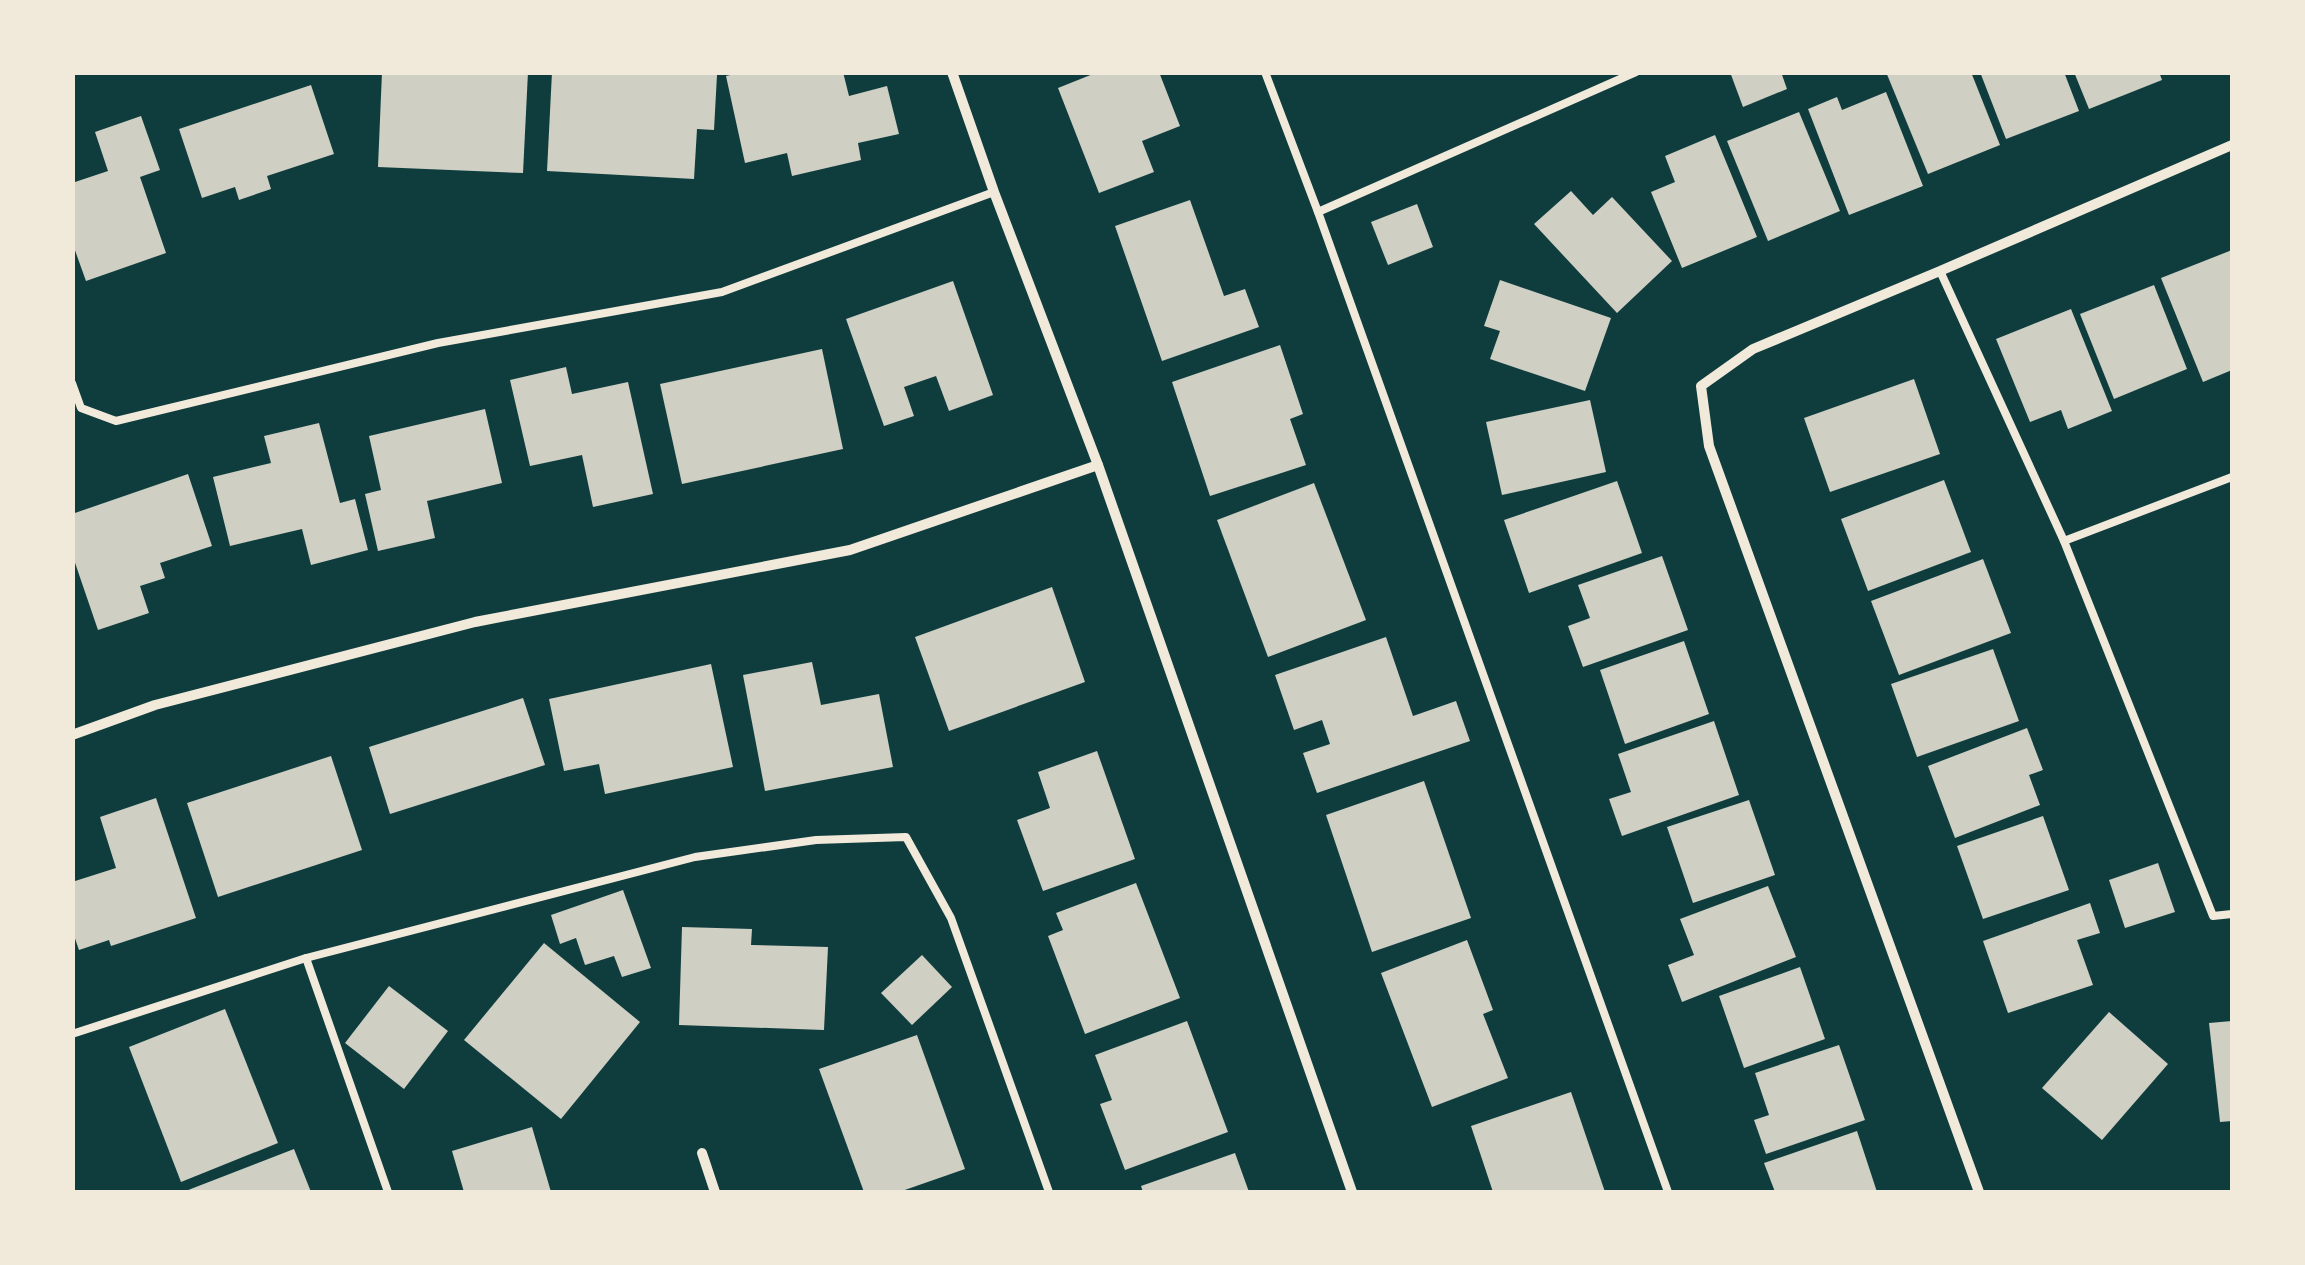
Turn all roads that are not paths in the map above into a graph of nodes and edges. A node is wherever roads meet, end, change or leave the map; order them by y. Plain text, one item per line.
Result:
1 (952, 72) edge
2 (1265, 72) edge
3 (1636, 72) edge
4 (2232, 145) edge
5 (994, 192) junction
6 (1318, 212) junction
7 (1940, 272) junction
8 (72, 383) edge
9 (1098, 466) junction
10 (2232, 477) edge
11 (2064, 541) junction
12 (72, 735) edge
13 (2232, 914) edge
14 (306, 958) junction
15 (72, 1034) edge
16 (702, 1153) dead end
17 (388, 1192) edge
18 (715, 1192) edge
19 (1049, 1192) edge
20 (1352, 1192) edge
21 (1668, 1192) edge
22 (1979, 1192) edge

1 - 5 street
2 - 6 lane
3 - 6 lane
4 - 7 street
5 - 8 lane
5 - 9 street
6 - 21 lane
7 - 11 lane
7 - 22 street
9 - 12 street
9 - 20 street
10 - 11 lane
11 - 13 lane
14 - 15 lane
14 - 17 lane
14 - 19 lane
16 - 18 street

